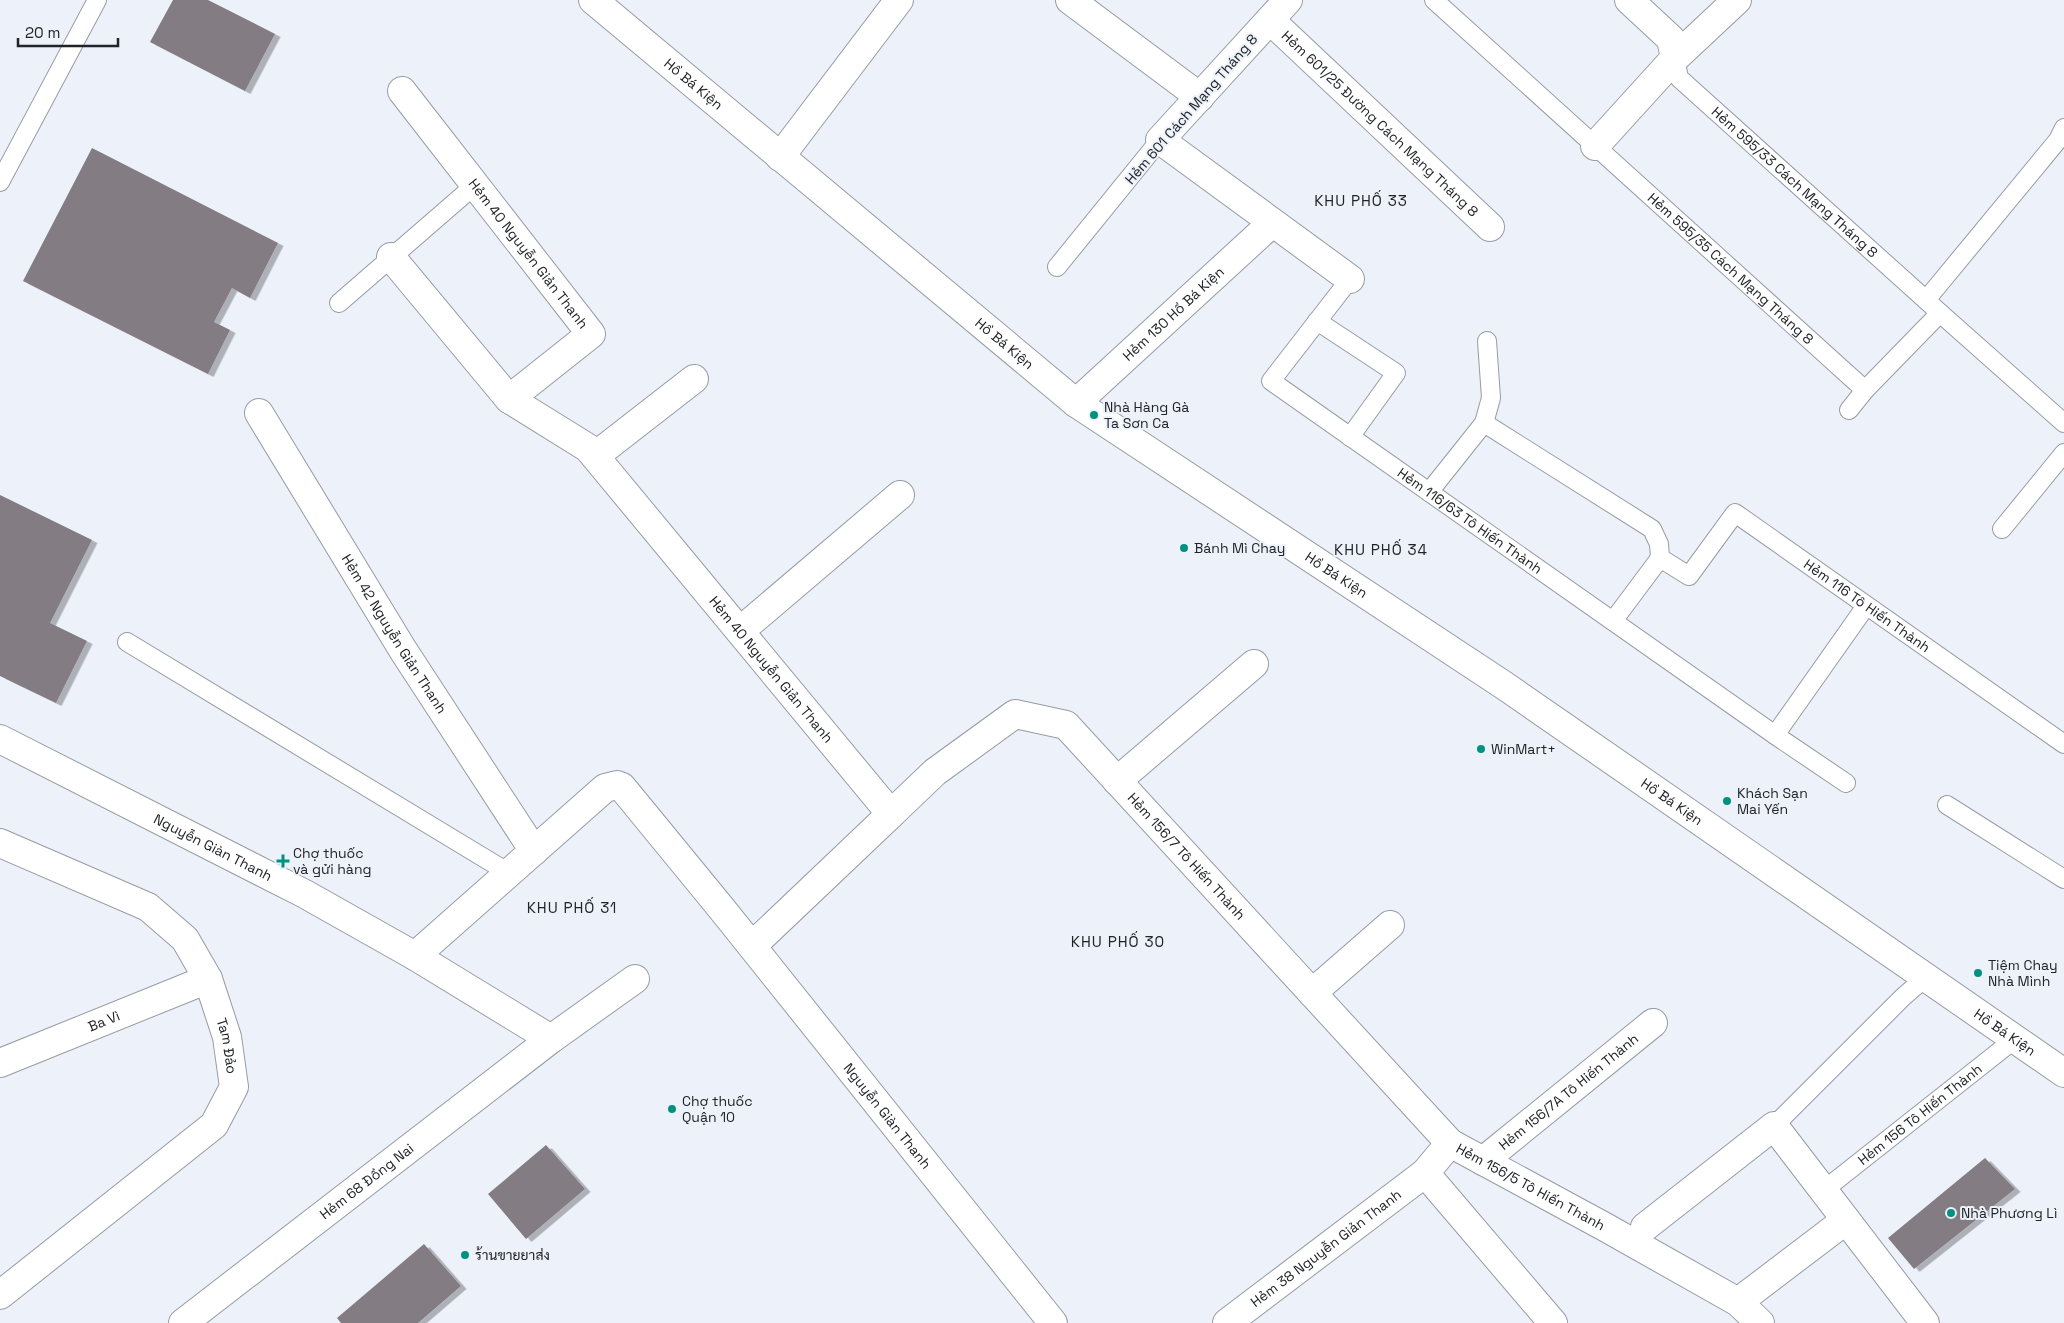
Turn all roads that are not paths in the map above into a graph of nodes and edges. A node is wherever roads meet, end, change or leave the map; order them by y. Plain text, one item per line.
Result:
1 (97, 0) edge
2 (592, 0) edge
3 (899, 0) edge
4 (1070, 0) edge
5 (1288, 0) edge
6 (1434, 0) edge
7 (1629, 0) edge
8 (1737, 0) edge
9 (1270, 20) junction
10 (1675, 58) junction
11 (402, 91) dead end
12 (1200, 97) junction
13 (2064, 128) edge
14 (1160, 140) junction
15 (1595, 146) junction
16 (780, 157) junction
17 (0, 182) edge
18 (475, 185) junction
19 (1272, 223) junction
20 (1490, 227) dead end
21 (391, 257) junction
22 (1057, 268) dead end
23 (1350, 279) joint
24 (1926, 300) junction
25 (339, 303) dead end
26 (1940, 313) junction
27 (1317, 321) junction
28 (1487, 341) dead end
29 (694, 380) dead end
30 (1865, 390) junction
31 (508, 399) junction
32 (1076, 403) junction
33 (1849, 410) dead end
34 (259, 413) dead end
35 (1484, 423) junction
36 (2064, 423) edge
37 (1350, 437) junction
38 (2064, 454) edge
39 (595, 456) junction
40 (1429, 492) junction
41 (900, 496) dead end
42 (2002, 529) dead end
43 (1660, 558) junction
44 (1866, 606) junction
45 (1613, 621) junction
46 (740, 631) junction
47 (127, 642) dead end
48 (1254, 664) dead end
49 (1775, 735) junction
50 (0, 739) edge
51 (2064, 744) edge
52 (1117, 781) junction
53 (1846, 783) dead end
54 (1947, 805) dead end
55 (891, 814) junction
56 (0, 843) edge
57 (534, 851) junction
58 (509, 873) junction
59 (2064, 879) edge
60 (1390, 925) dead end
61 (752, 946) junction
62 (415, 956) junction
63 (1926, 977) junction
64 (208, 979) junction
65 (635, 979) dead end
66 (1312, 993) junction
67 (1653, 1023) dead end
68 (552, 1039) junction
69 (2015, 1039) junction
70 (0, 1064) edge
71 (2064, 1073) edge
72 (1774, 1126) junction
73 (1450, 1143) junction
74 (1483, 1161) junction
75 (1424, 1173) junction
76 (1824, 1190) junction
77 (1846, 1220) junction
78 (1646, 1228) dead end
79 (0, 1295) edge
80 (1738, 1302) junction
81 (183, 1323) edge
82 (1053, 1323) edge
83 (1227, 1323) edge
84 (1553, 1323) edge
85 (1760, 1323) edge
86 (1925, 1323) edge

1 - 17 lane
2 - 16 street, Hồ Bá Kiện
3 - 16 street
4 - 12 street
5 - 9 street, Hẻm 601 Cách Mạng Tháng 8
6 - 15 lane, Hẻm 595/35 Cách Mạng Tháng 8
7 - 10 street
8 - 10 street
9 - 12 street, Hẻm 601 Cách Mạng Tháng 8
9 - 20 street, Hẻm 601/25 Đường Cách Mạng Tháng 8
10 - 15 street
10 - 24 lane, Hẻm 595/33 Cách Mạng Tháng 8
11 - 18 street, Hẻm 40 Nguyễn Giản Thanh
12 - 14 street, Hẻm 601 Cách Mạng Tháng 8
13 - 24 lane
14 - 19 street
14 - 22 lane, Hẻm 601 Cách Mạng Tháng 8
15 - 30 lane, Hẻm 595/35 Cách Mạng Tháng 8
16 - 32 street, Hồ Bá Kiện
18 - 21 lane
18 - 31 street, Hẻm 40 Nguyễn Giản Thanh
19 - 23 street
19 - 32 street, Hẻm 130 Hồ Bá Kiện
21 - 25 lane
21 - 31 street, Hẻm 40 Nguyễn Giản Thanh
23 - 27 lane, Hẻm 116/63 Tô Hiến Thành
24 - 26 lane, Hẻm 595/33 Cách Mạng Tháng 8
26 - 30 lane
26 - 36 lane, Hẻm 595/33 Cách Mạng Tháng 8
27 - 37 lane, Hẻm 116/63 Tô Hiến Thành
27 - 37 lane
28 - 35 lane
29 - 39 street
30 - 33 lane
31 - 39 street, Hẻm 40 Nguyễn Giản Thanh
32 - 63 street, Hồ Bá Kiện
34 - 57 street, Hẻm 42 Nguyễn Giản Thanh
35 - 40 lane
35 - 43 lane
37 - 40 lane, Hẻm 116/63 Tô Hiến Thành
38 - 42 lane
39 - 46 street, Hẻm 40 Nguyễn Giản Thanh
40 - 45 lane, Hẻm 116/63 Tô Hiến Thành
41 - 46 street
43 - 44 lane, Hẻm 116 Tô Hiến Thành
43 - 45 lane
44 - 49 lane
44 - 51 lane, Hẻm 116 Tô Hiến Thành
45 - 49 lane, Hẻm 116/63 Tô Hiến Thành
46 - 55 street, Hẻm 40 Nguyễn Giản Thanh
47 - 58 lane
48 - 52 street
49 - 53 lane, Hẻm 116/63 Tô Hiến Thành
50 - 62 street, Nguyễn Giàn Thanh
52 - 55 street, Hẻm 156/7 Tô Hiến Thành
52 - 66 street, Hẻm 156/7 Tô Hiến Thành
54 - 59 lane
55 - 61 street
56 - 64 street, Tam Đảo
57 - 58 street
57 - 61 street, Nguyễn Giàn Thanh
58 - 62 street
60 - 66 street
61 - 82 street, Nguyễn Giàn Thanh
62 - 68 street, Nguyễn Giàn Thanh
63 - 69 street, Hồ Bá Kiện
63 - 72 lane
64 - 70 street, Ba Vì
64 - 79 street, Tam Đảo
65 - 68 street, Hẻm 68 Đồng Nai
66 - 73 street, Hẻm 156/7 Tô Hiến Thành
67 - 74 street, Hẻm 156/7A Tô Hiến Thành
68 - 81 street, Hẻm 68 Đồng Nai
69 - 71 street, Hồ Bá Kiện
69 - 76 lane, Hẻm 156 Tô Hiến Thành
72 - 76 street
72 - 78 street
73 - 74 street, Hẻm 156/5 Tô Hiến Thành
73 - 75 street, Hẻm 156/5 Tô Hiến Thành
74 - 80 street, Hẻm 156/5 Tô Hiến Thành
75 - 83 street, Hẻm 38 Nguyễn Giản Thanh
75 - 84 street
76 - 77 street
77 - 80 street
77 - 86 street
80 - 85 street, Hẻm 156/5 Tô Hiến Thành

